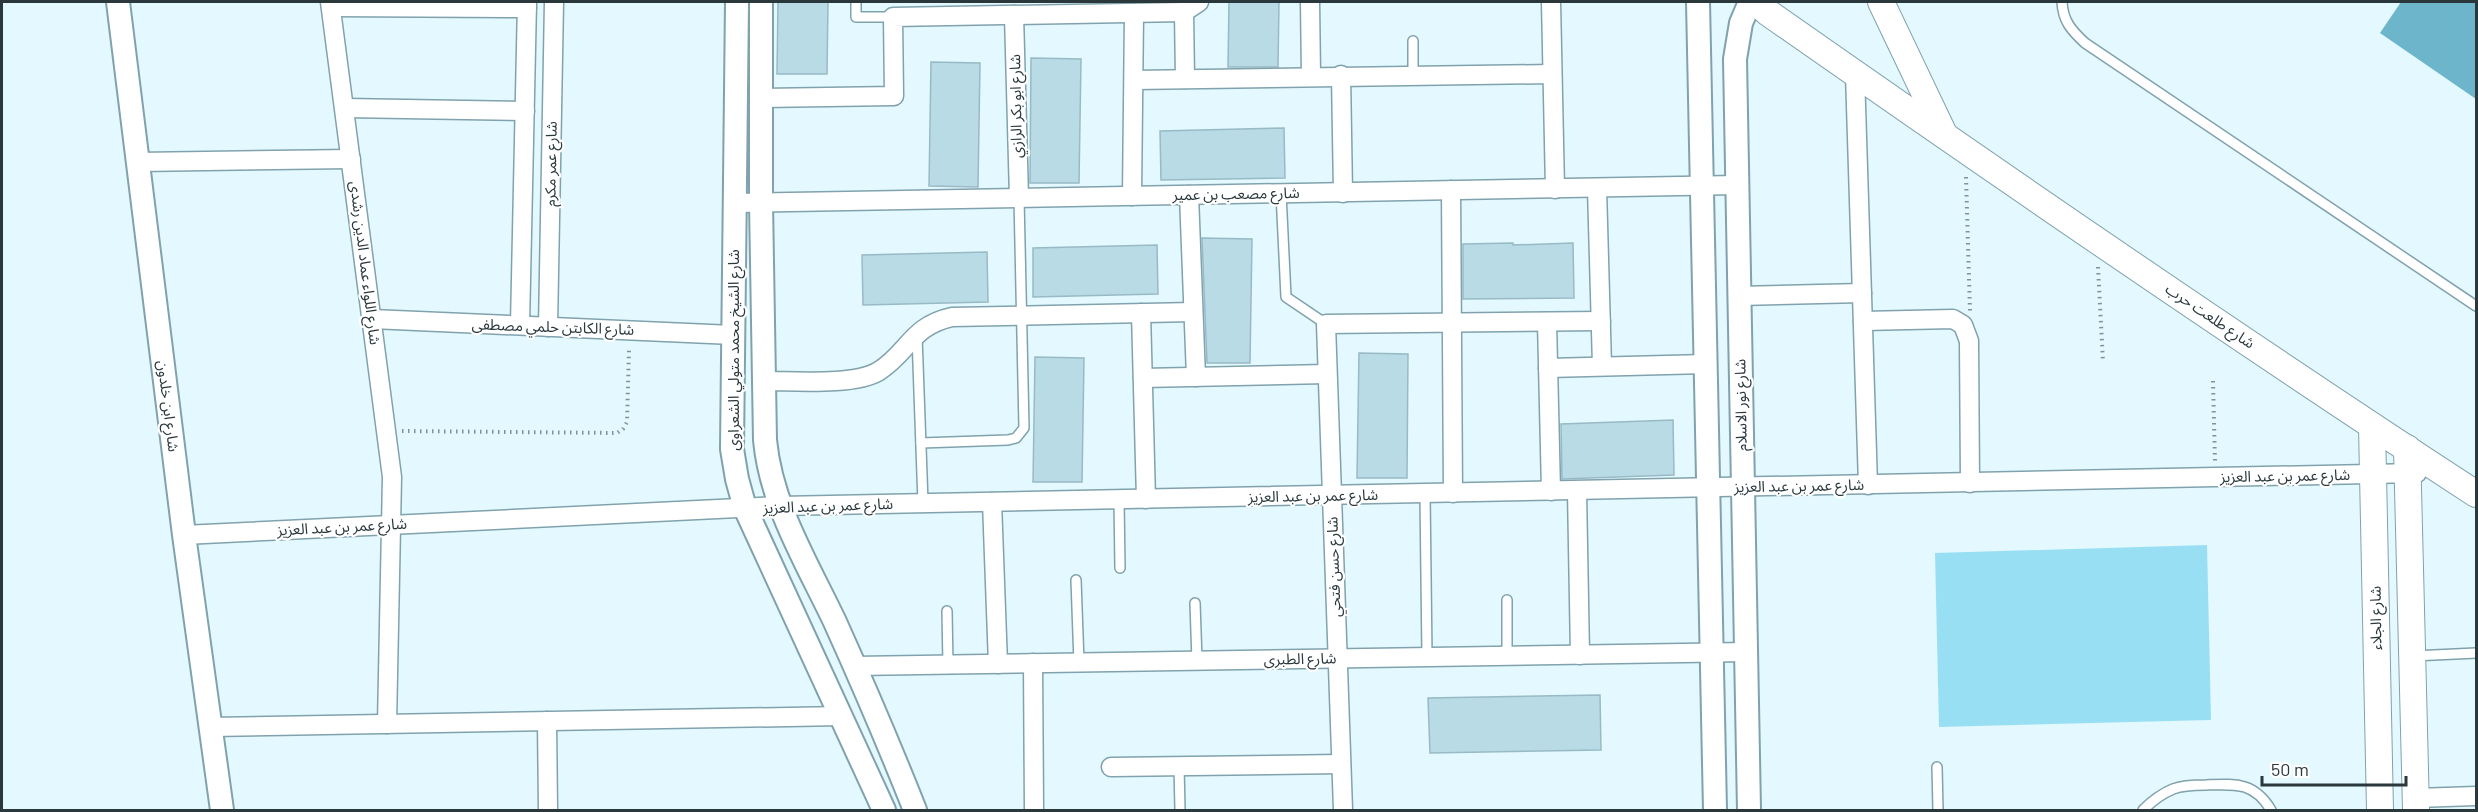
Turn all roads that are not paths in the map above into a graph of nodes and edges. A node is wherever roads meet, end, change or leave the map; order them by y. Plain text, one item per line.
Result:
1 (118, 2) edge
2 (554, 2) edge
3 (737, 2) edge
4 (761, 2) edge
5 (856, 2) edge
6 (1199, 2) edge
7 (1310, 2) edge
8 (1551, 2) edge
9 (1698, 2) edge
10 (1750, 2) edge
11 (1756, 2) edge
12 (1881, 2) edge
13 (2062, 2) edge
14 (331, 4) edge
15 (527, 5) edge
16 (1184, 12) junction
17 (1134, 13) junction
18 (1014, 15) junction
19 (893, 17) junction
20 (1413, 41) dead end
21 (1552, 74) junction
22 (1855, 74) junction
23 (1341, 75) junction
24 (1413, 75) junction
25 (1311, 76) junction
26 (1185, 79) junction
27 (1134, 80) junction
28 (760, 98) junction
29 (345, 108) junction
30 (525, 111) junction
31 (1955, 143) junction
32 (351, 159) junction
33 (138, 162) junction
34 (1737, 185) junction
35 (1702, 186) junction
36 (1597, 188) junction
37 (1555, 189) junction
38 (1451, 190) junction
39 (1281, 193) junction
40 (1343, 193) junction
41 (1189, 195) junction
42 (1132, 196) junction
43 (1019, 198) junction
44 (761, 203) junction
45 (735, 204) junction
46 (1862, 293) junction
47 (1739, 296) junction
48 (2476, 306) edge
49 (1193, 312) junction
50 (1141, 313) junction
51 (1022, 316) junction
52 (372, 319) junction
53 (1601, 321) junction
54 (1863, 321) junction
55 (1452, 322) junction
56 (1547, 322) junction
57 (1326, 324) junction
58 (520, 326) junction
59 (548, 327) junction
60 (916, 333) junction
61 (733, 335) junction
62 (1706, 364) junction
63 (1602, 366) junction
64 (1548, 368) junction
65 (1327, 374) junction
66 (1196, 377) junction
67 (1143, 378) junction
68 (764, 381) junction
69 (2372, 426) junction
70 (921, 443) junction
71 (2407, 461) junction
72 (2372, 474) junction
73 (1970, 483) junction
74 (1868, 485) junction
75 (1743, 487) junction
76 (1708, 488) junction
77 (1551, 491) junction
78 (1577, 491) junction
79 (1453, 493) junction
80 (1425, 494) junction
81 (2476, 494) edge
82 (1332, 495) junction
83 (1146, 499) junction
84 (1119, 500) junction
85 (992, 502) junction
86 (923, 503) junction
87 (780, 506) junction
88 (745, 508) junction
89 (391, 525) junction
90 (184, 535) junction
91 (1120, 568) dead end
92 (1076, 580) dead end
93 (1507, 600) dead end
94 (1195, 603) dead end
95 (947, 611) dead end
96 (1746, 652) junction
97 (1712, 653) junction
98 (2476, 653) edge
99 (1580, 655) junction
100 (1507, 656) junction
101 (2412, 656) junction
102 (1427, 657) junction
103 (1337, 658) junction
104 (1197, 661) junction
105 (1033, 663) junction
106 (1078, 663) junction
107 (998, 664) junction
108 (948, 665) junction
109 (855, 666) junction
110 (842, 716) junction
111 (547, 721) junction
112 (387, 724) junction
113 (211, 727) junction
114 (1341, 764) junction
115 (1179, 766) junction
116 (1111, 767) dead end
117 (1937, 767) dead end
118 (2476, 796) edge
119 (2416, 804) edge
120 (222, 810) edge
121 (548, 810) edge
122 (884, 810) edge
123 (915, 810) edge
124 (1034, 810) edge
125 (1180, 810) edge
126 (1343, 810) edge
127 (1715, 810) edge
128 (1749, 810) edge
129 (1938, 810) edge
130 (2143, 810) edge
131 (2271, 810) edge
132 (2380, 810) edge

1 - 33 street, شارع ابن خلدون
2 - 59 street, شارع عمر مكرم
3 - 45 street, شارع الشيخ محمد متولي الشعراوى
4 - 28 street, شارع الشيخ محمد متولي الشعراوى
5 - 19 lane
6 - 16 street
7 - 25 street
8 - 21 street
9 - 35 street
10 - 34 street, شارع نور الاسلام
11 - 22 main road, شارع طلعت حرب
12 - 31 main road
13 - 48 lane
14 - 15 street
14 - 29 street, شارع اللواء عماد الدين رشدى
15 - 30 street, شارع عمر مكرم
16 - 17 street
16 - 26 street
17 - 18 street
17 - 27 street
18 - 19 street
18 - 43 street, شارع ابو بكر الرازي
19 - 28 street
20 - 24 lane
21 - 24 street
21 - 37 street
22 - 31 main road, شارع طلعت حرب
22 - 46 street
23 - 24 street
23 - 25 street
23 - 40 street
25 - 26 street
26 - 27 street
27 - 42 street
28 - 44 street, شارع الشيخ محمد متولي الشعراوى
29 - 30 street
29 - 32 street, شارع اللواء عماد الدين رشدى
30 - 58 street, شارع عمر مكرم
31 - 69 main road, شارع طلعت حرب
32 - 33 street
32 - 52 street, شارع اللواء عماد الدين رشدى
33 - 90 street, شارع ابن خلدون
34 - 35 street, شارع مصعب بن عمير
34 - 47 street, شارع نور الاسلام
35 - 36 street, شارع مصعب بن عمير
35 - 62 street
36 - 37 street, شارع مصعب بن عمير
36 - 53 street
37 - 38 street, شارع مصعب بن عمير
38 - 40 street, شارع مصعب بن عمير
38 - 55 street
39 - 40 street, شارع مصعب بن عمير
39 - 41 street, شارع مصعب بن عمير
39 - 57 lane
41 - 42 street, شارع مصعب بن عمير
41 - 49 street
42 - 43 street, شارع مصعب بن عمير
43 - 44 street, شارع مصعب بن عمير
43 - 51 lane
44 - 45 street, شارع مصعب بن عمير
44 - 68 street, شارع الشيخ محمد متولي الشعراوى
45 - 61 street, شارع الشيخ محمد متولي الشعراوى
46 - 47 street
46 - 54 street
47 - 75 street, شارع نور الاسلام
49 - 50 street
49 - 66 street
50 - 51 street
50 - 67 street
51 - 60 street
51 - 70 lane
52 - 58 street, شارع الكابتن حلمي مصطفى
52 - 89 street, شارع اللواء عماد الدين رشدى
53 - 56 street
53 - 63 street
54 - 73 street
54 - 74 street
55 - 56 street
55 - 57 street
55 - 79 street
56 - 64 street
57 - 65 street, شارع حسن فتحي
58 - 59 street, شارع الكابتن حلمي مصطفى
59 - 61 street, شارع الكابتن حلمي مصطفى
60 - 68 street
60 - 70 lane
61 - 88 street, شارع الشيخ محمد متولي الشعراوى
62 - 63 street
62 - 76 street
63 - 64 street
64 - 77 street
65 - 66 street
65 - 82 street, شارع حسن فتحي
66 - 67 street
67 - 83 street
68 - 87 street, شارع الشيخ محمد متولي الشعراوى
69 - 71 main road, شارع طلعت حرب
69 - 72 main road, شارع الجلاء
70 - 86 lane
71 - 72 street, شارع عمر بن عبد العزيز
71 - 81 main road, شارع طلعت حرب
71 - 101 main road
72 - 73 street, شارع عمر بن عبد العزيز
72 - 132 main road, شارع الجلاء
73 - 74 street, شارع عمر بن عبد العزيز
74 - 75 street, شارع عمر بن عبد العزيز
75 - 76 street, شارع عمر بن عبد العزيز
75 - 96 street, شارع نور الاسلام
76 - 78 street, شارع عمر بن عبد العزيز
76 - 97 street
77 - 78 street, شارع عمر بن عبد العزيز
77 - 79 street, شارع عمر بن عبد العزيز
78 - 99 street
79 - 80 street, شارع عمر بن عبد العزيز
80 - 82 street, شارع عمر بن عبد العزيز
80 - 102 lane
82 - 83 street, شارع عمر بن عبد العزيز
82 - 103 street, شارع حسن فتحي
83 - 84 street, شارع عمر بن عبد العزيز
84 - 85 street, شارع عمر بن عبد العزيز
84 - 91 lane
85 - 86 street, شارع عمر بن عبد العزيز
85 - 107 street
86 - 87 street, شارع عمر بن عبد العزيز
87 - 88 street, شارع عمر بن عبد العزيز
87 - 109 street, شارع الشيخ محمد متولي الشعراوى
88 - 89 street, شارع عمر بن عبد العزيز
88 - 110 street, شارع الشيخ محمد متولي الشعراوى
89 - 90 street, شارع عمر بن عبد العزيز
89 - 112 street, شارع اللواء عماد الدين رشدى
90 - 113 street, شارع ابن خلدون
92 - 106 lane
93 - 100 lane
94 - 104 lane
95 - 108 lane
96 - 97 street, شارع الطبرى
96 - 128 street, شارع نور الاسلام
97 - 99 street, شارع الطبرى
97 - 127 street
98 - 101 lane
99 - 100 street, شارع الطبرى
100 - 102 street, شارع الطبرى
101 - 119 main road
102 - 103 street, شارع الطبرى
103 - 104 street, شارع الطبرى
103 - 114 street, شارع حسن فتحي
104 - 106 street, شارع الطبرى
105 - 106 street, شارع الطبرى
105 - 107 street, شارع الطبرى
105 - 124 street
107 - 108 street, شارع الطبرى
108 - 109 street, شارع الطبرى
109 - 123 street, شارع الشيخ محمد متولي الشعراوى
110 - 111 street
110 - 122 street, شارع الشيخ محمد متولي الشعراوى
111 - 112 street
111 - 121 street
112 - 113 street
113 - 120 street, شارع ابن خلدون
114 - 115 street
114 - 126 street, شارع حسن فتحي
115 - 116 street
115 - 125 lane
117 - 129 lane
118 - 119 street
130 - 131 lane

